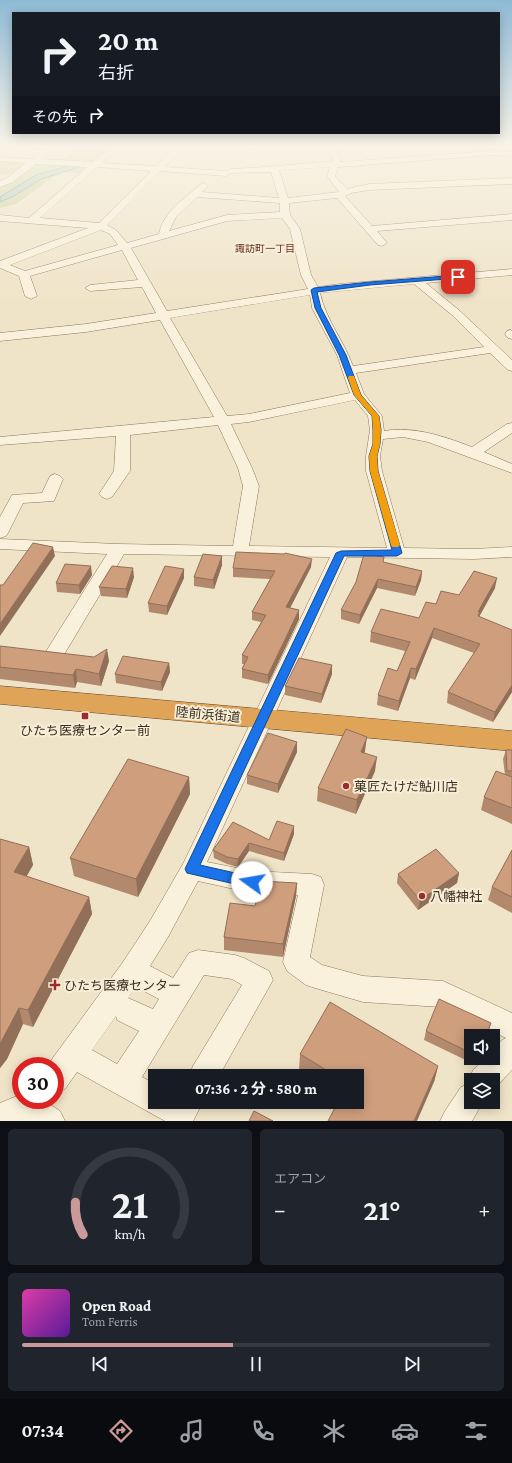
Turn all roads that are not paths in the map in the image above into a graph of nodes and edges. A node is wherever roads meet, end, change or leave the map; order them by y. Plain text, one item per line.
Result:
1 (54, 198) edge
2 (129, 198) edge
3 (192, 198) edge
4 (250, 198) edge
5 (306, 198) edge
6 (344, 198) edge
7 (284, 201) junction
8 (286, 215) junction
9 (512, 217) edge
10 (0, 218) edge
11 (31, 221) junction
12 (101, 226) junction
13 (369, 229) junction
14 (163, 236) junction
15 (382, 243) dead end
16 (125, 247) junction
17 (3, 251) dead end
18 (21, 257) junction
19 (0, 265) edge
20 (512, 272) edge
21 (24, 274) junction
22 (416, 280) junction
23 (145, 283) junction
24 (90, 288) dead end
25 (314, 290) junction
26 (31, 296) dead end
27 (163, 316) junction
28 (0, 338) edge
29 (493, 349) junction
30 (509, 361) edge
31 (349, 370) junction
32 (358, 395) junction
33 (222, 420) junction
34 (512, 427) edge
35 (123, 431) junction
36 (377, 436) junction
37 (0, 440) edge
38 (472, 452) junction
39 (512, 469) edge
40 (54, 478) dead end
41 (107, 494) dead end
42 (2, 544) edge
43 (118, 550) junction
44 (240, 552) junction
45 (512, 552) edge
46 (341, 553) junction
47 (397, 553) junction
48 (56, 653) edge
49 (0, 695) edge
50 (261, 719) junction
51 (511, 739) edge
52 (192, 869) junction
53 (132, 971) junction
54 (178, 995) junction
55 (127, 1011) dead end
56 (158, 1026) junction
57 (512, 1027) edge
58 (512, 1050) edge
59 (73, 1055) junction
60 (64, 1067) edge
61 (207, 1069) edge
62 (489, 1073) edge
63 (122, 1082) junction
64 (148, 1096) edge
65 (464, 1108) edge
66 (37, 1109) edge
67 (172, 1109) edge
68 (184, 1109) edge
69 (0, 1118) edge
70 (455, 1121) edge

1 - 11 street
2 - 12 street
3 - 14 street
4 - 7 street
5 - 7 street
6 - 13 street
7 - 8 street
8 - 14 street
8 - 25 street
9 - 13 street
10 - 11 street
11 - 12 street
12 - 16 street
12 - 18 street
13 - 15 street
14 - 16 street
16 - 21 street
16 - 23 street
17 - 18 street
18 - 19 street
19 - 21 street
20 - 22 street
21 - 26 street
22 - 25 street
22 - 29 street
23 - 24 street
23 - 27 street
25 - 27 street
25 - 31 street
27 - 28 street
27 - 33 street
29 - 30 street
29 - 31 street
31 - 32 street
32 - 33 street
32 - 36 street
33 - 35 street
33 - 44 street
34 - 38 street
35 - 37 street
35 - 41 street
36 - 38 street
36 - 47 street
38 - 39 street
40 - 42 street
42 - 43 street
43 - 44 street
43 - 48 street
44 - 46 street
45 - 47 street
46 - 47 street
46 - 50 street
49 - 50 highway, 陸前浜街道
50 - 51 highway, 陸前浜街道
50 - 52 street
52 - 53 street
52 - 57 street
53 - 54 street
53 - 59 street
54 - 56 street
54 - 61 street
55 - 56 street
56 - 63 street
58 - 62 street
59 - 60 street
59 - 63 street
63 - 64 street
65 - 70 street
66 - 69 street
67 - 68 street

